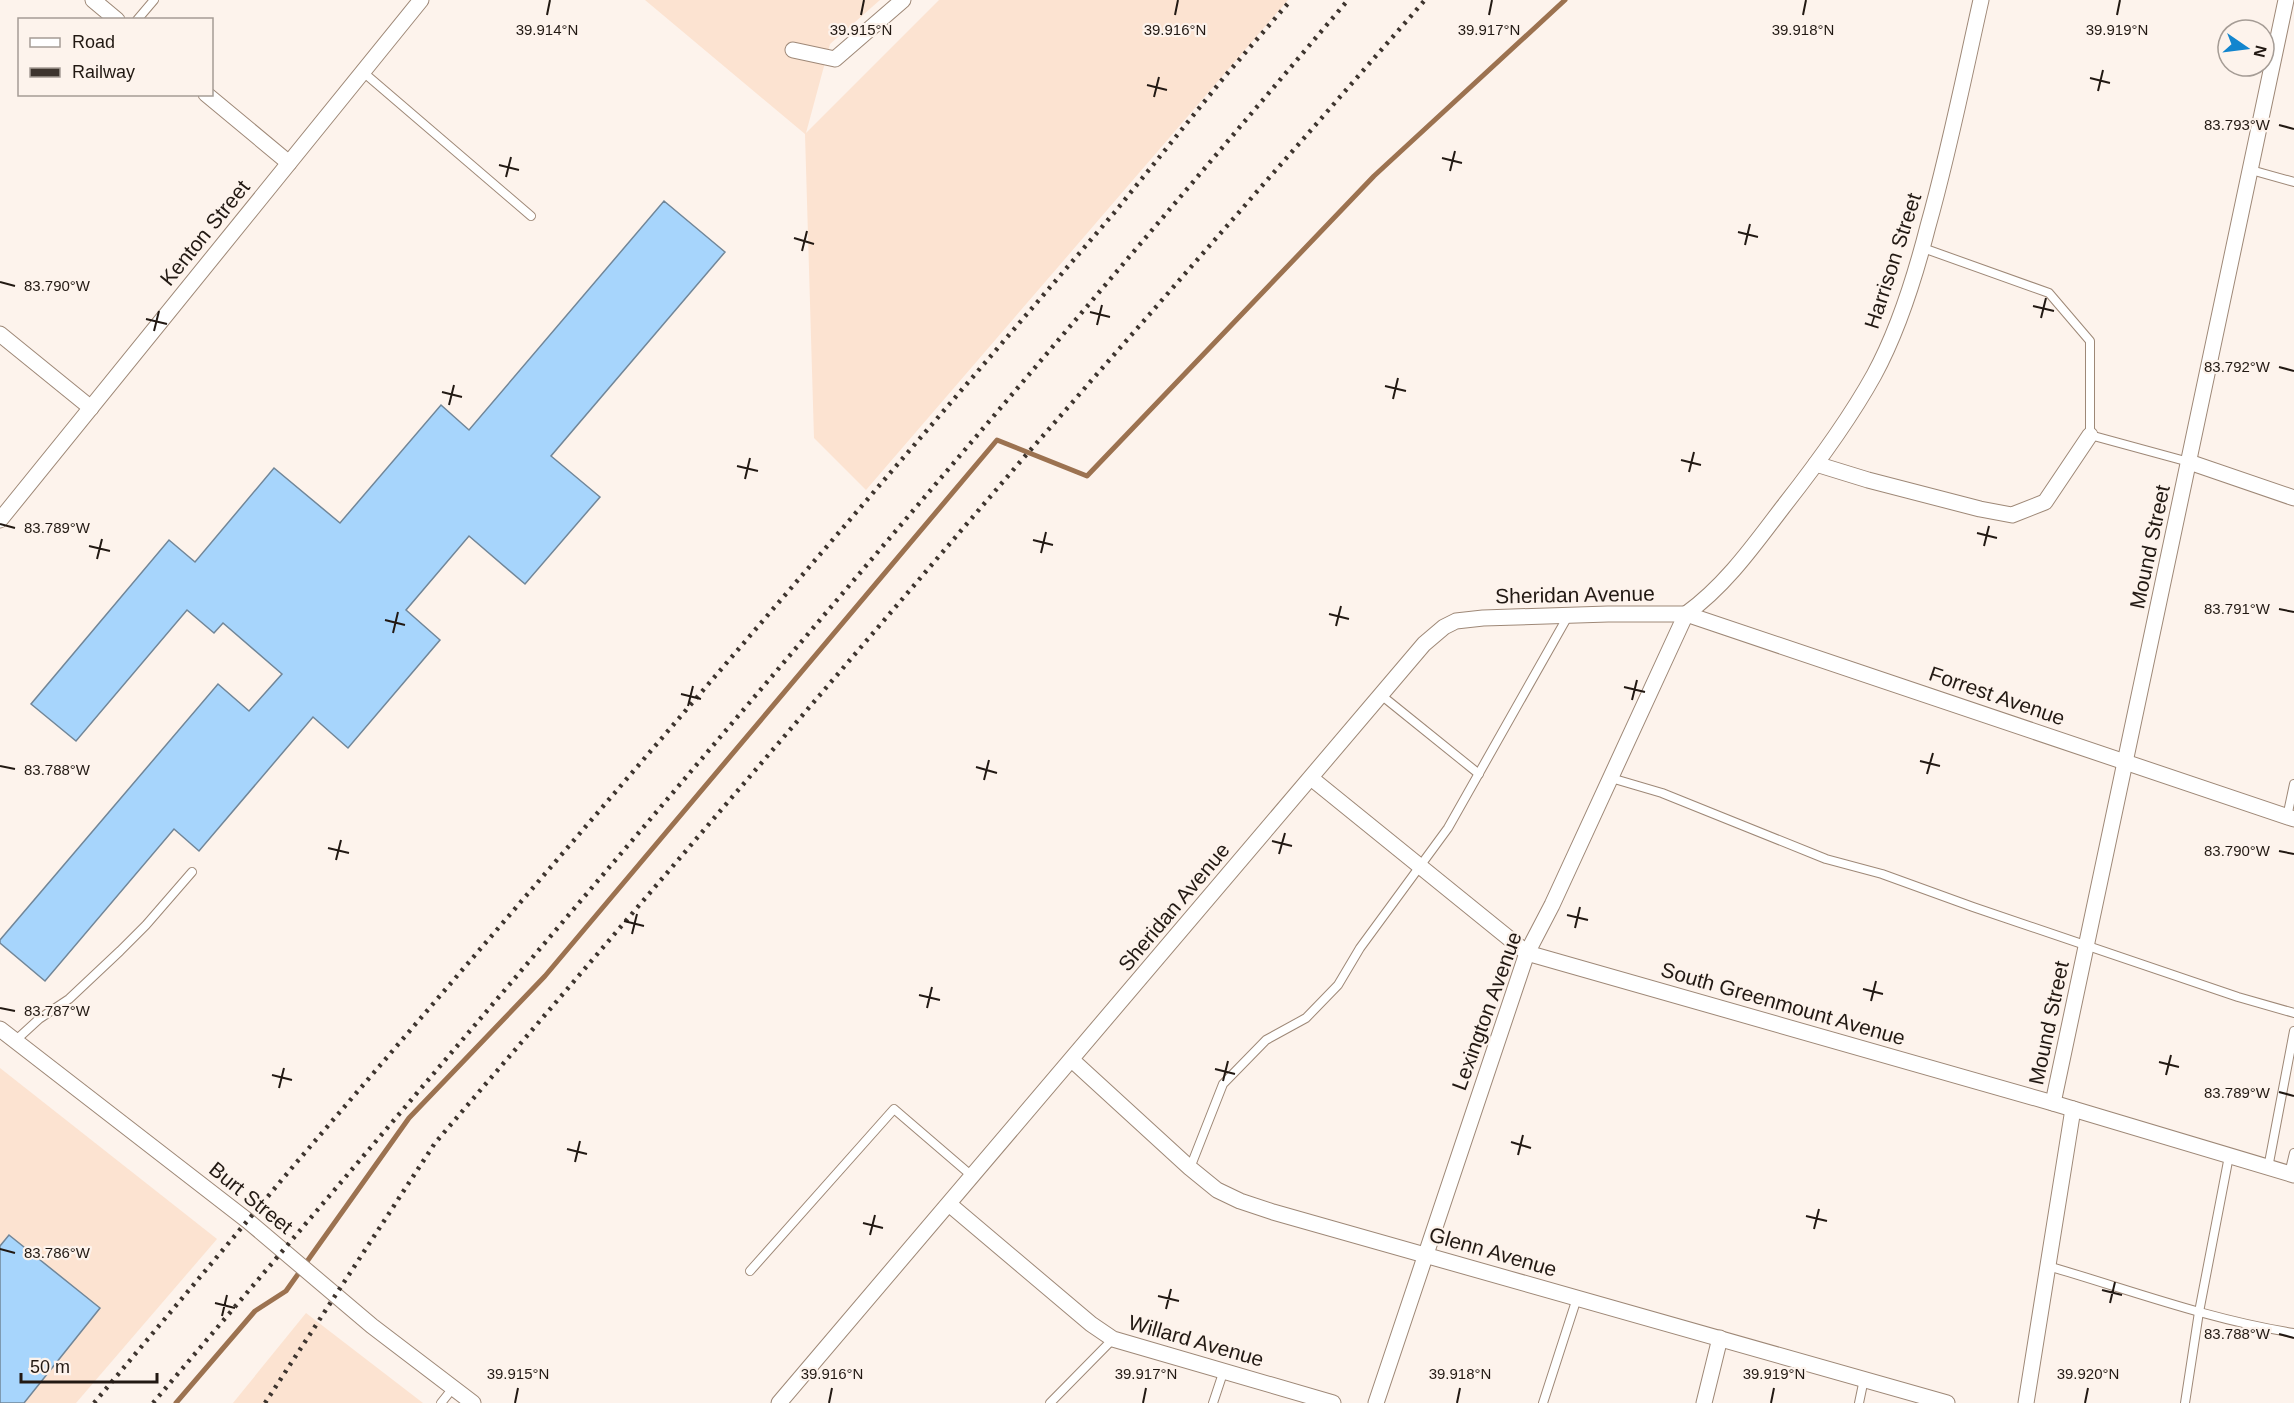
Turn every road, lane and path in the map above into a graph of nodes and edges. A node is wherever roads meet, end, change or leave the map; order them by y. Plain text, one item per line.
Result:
1 (93, 0) edge
2 (154, 0) edge
3 (421, 0) edge
4 (903, 0) edge
5 (1981, 0) edge
6 (2286, 0) edge
7 (115, 18) edge
8 (139, 18) edge
9 (793, 50) dead end
10 (363, 72) junction
11 (208, 96) edge
12 (289, 163) junction
13 (2251, 170) junction
14 (2294, 182) edge
15 (531, 216) dead end
16 (1923, 248) junction
17 (0, 334) edge
18 (91, 408) junction
19 (2090, 435) junction
20 (2189, 462) junction
21 (1816, 464) junction
22 (2294, 498) edge
23 (0, 520) edge
24 (1569, 615) junction
25 (1686, 615) junction
26 (1381, 695) junction
27 (2126, 762) junction
28 (1479, 774) junction
29 (1311, 778) junction
30 (1611, 778) junction
31 (2294, 784) edge
32 (2291, 818) edge
33 (1421, 867) junction
34 (192, 872) dead end
35 (2087, 944) junction
36 (1527, 953) junction
37 (2294, 1013) edge
38 (0, 1029) edge
39 (2294, 1032) edge
40 (15, 1041) junction
41 (1072, 1060) junction
42 (2054, 1103) junction
43 (2073, 1109) junction
44 (2294, 1154) edge
45 (2229, 1156) junction
46 (1190, 1168) junction
47 (2268, 1168) junction
48 (2291, 1174) edge
49 (972, 1176) junction
50 (949, 1204) junction
51 (1425, 1255) junction
52 (2048, 1266) junction
53 (750, 1271) dead end
54 (1577, 1298) junction
55 (2199, 1312) junction
56 (2294, 1333) edge
57 (1720, 1338) junction
58 (1113, 1339) junction
59 (1224, 1370) junction
60 (1864, 1379) junction
61 (453, 1388) junction
62 (441, 1403) edge
63 (473, 1403) edge
64 (779, 1403) edge
65 (1050, 1403) edge
66 (1213, 1403) edge
67 (1333, 1403) edge
68 (1376, 1403) edge
69 (1543, 1403) edge
70 (1704, 1403) edge
71 (1859, 1403) edge
72 (1947, 1403) edge
73 (2026, 1403) edge
74 (2185, 1403) edge

1 - 7 street
2 - 8 lane
3 - 10 street, Kenton Street
4 - 9 street
5 - 16 street, Harrison Street
6 - 13 street, Mound Street
10 - 12 street, Kenton Street
10 - 15 lane
11 - 12 street
12 - 18 street, Kenton Street
13 - 14 lane
13 - 20 street, Mound Street
16 - 19 lane
16 - 21 street, Harrison Street
17 - 18 street
18 - 23 street, Kenton Street
19 - 20 lane
19 - 21 street
20 - 22 street
20 - 27 street, Mound Street
21 - 25 street, Harrison Street
24 - 25 street, Sheridan Avenue
24 - 26 street, Sheridan Avenue
24 - 28 lane
25 - 27 street, Forrest Avenue
25 - 30 street, Lexington Avenue
26 - 28 lane
26 - 29 street, Sheridan Avenue
27 - 32 street, Forrest Avenue
27 - 35 street, Mound Street
28 - 33 lane
29 - 33 street, South Greenmount Avenue
29 - 41 street, Sheridan Avenue
30 - 35 lane
30 - 36 street, Lexington Avenue
31 - 32 lane
33 - 36 street, South Greenmount Avenue
33 - 46 lane
34 - 40 lane
35 - 37 lane
35 - 42 street, Mound Street
36 - 42 street, South Greenmount Avenue
36 - 51 street, Lexington Avenue
38 - 40 street, Burt Street
39 - 47 lane
40 - 61 street, Burt Street
41 - 46 street, Glenn Avenue
41 - 49 street, Sheridan Avenue
42 - 43 street, South Greenmount Avenue
43 - 45 street, South Greenmount Avenue
43 - 52 street
44 - 48 lane
45 - 47 street, South Greenmount Avenue
45 - 55 lane
46 - 51 street, Glenn Avenue
47 - 48 street, South Greenmount Avenue
49 - 50 street, Sheridan Avenue
49 - 53 lane
50 - 58 street, Willard Avenue
50 - 64 street, Sheridan Avenue
51 - 54 street, Glenn Avenue
51 - 68 street, Lexington Avenue
52 - 55 lane
52 - 73 street
54 - 57 street, Glenn Avenue
54 - 69 lane
55 - 56 lane
55 - 74 lane
57 - 60 street, Glenn Avenue
57 - 70 street
58 - 59 street, Willard Avenue
58 - 65 lane
59 - 66 lane
59 - 67 street, Willard Avenue
60 - 71 lane
60 - 72 street, Glenn Avenue
61 - 62 lane
61 - 63 street, Burt Street

